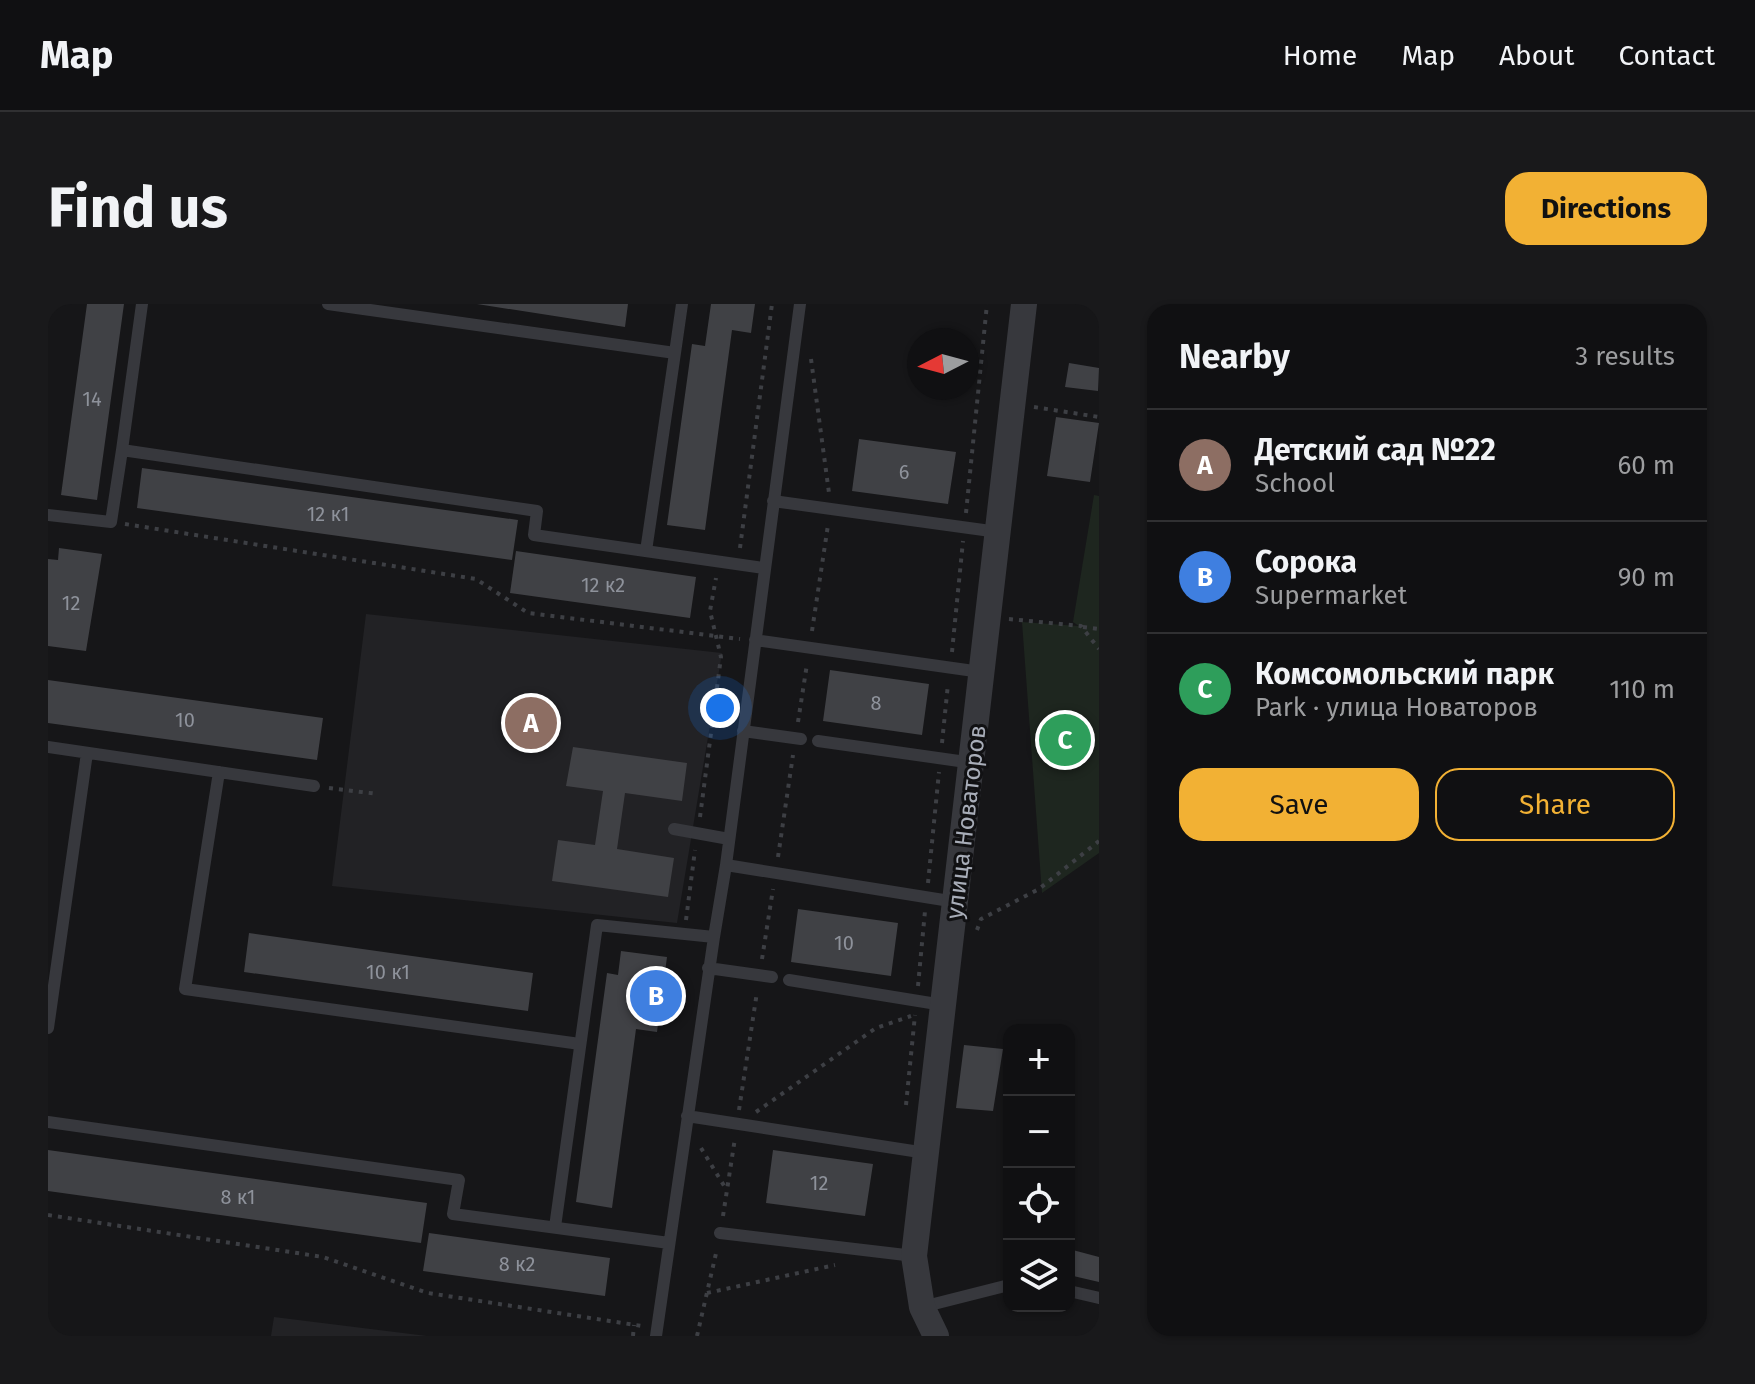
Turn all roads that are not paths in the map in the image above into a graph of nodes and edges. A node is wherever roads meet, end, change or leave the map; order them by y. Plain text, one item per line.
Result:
1 (142, 304) edge
2 (328, 304) edge
3 (682, 304) edge
4 (800, 304) edge
5 (1021, 305) edge
6 (675, 353) junction
7 (122, 450) junction
8 (773, 501) junction
9 (48, 515) edge
10 (998, 532) junction
11 (646, 551) junction
12 (764, 568) junction
13 (755, 640) junction
14 (983, 673) junction
15 (743, 731) junction
16 (801, 739) dead end
17 (818, 741) dead end
18 (48, 747) edge
19 (87, 753) junction
20 (973, 763) junction
21 (219, 772) junction
22 (314, 786) road end
23 (674, 829) dead end
24 (729, 839) junction
25 (726, 865) junction
26 (956, 902) junction
27 (714, 937) junction
28 (708, 968) junction
29 (772, 977) dead end
30 (789, 980) dead end
31 (943, 1005) junction
32 (48, 1028) edge
33 (580, 1044) junction
34 (686, 1120) junction
35 (48, 1122) edge
36 (914, 1151) junction
37 (555, 1227) junction
38 (720, 1233) road end
39 (669, 1243) junction
40 (914, 1256) junction
41 (1003, 1287) edge
42 (1075, 1292) edge
43 (1099, 1298) edge
44 (922, 1307) junction
45 (657, 1332) edge
46 (936, 1336) edge

1 - 7 lane
2 - 6 lane
3 - 6 lane
4 - 8 lane
5 - 10 street, улица Новаторов
6 - 11 lane
7 - 9 lane
7 - 11 lane
8 - 10 lane
8 - 12 lane
10 - 14 street, улица Новаторов
11 - 12 lane
12 - 13 lane
13 - 14 lane
13 - 15 lane
14 - 20 street, улица Новаторов
15 - 16 lane
15 - 24 lane
17 - 20 lane
18 - 19 lane
19 - 21 lane
19 - 32 lane
20 - 26 street, улица Новаторов
21 - 22 lane
21 - 33 lane
23 - 24 lane
24 - 25 lane
25 - 26 lane
25 - 27 lane
26 - 31 street, улица Новаторов
27 - 28 lane
27 - 33 lane
28 - 29 lane
28 - 34 lane
30 - 31 lane
31 - 36 street, улица Новаторов
33 - 37 lane
34 - 36 lane
34 - 39 lane
35 - 37 lane
36 - 40 street, улица Новаторов
37 - 39 lane
38 - 40 lane
39 - 45 lane
40 - 44 street, улица Новаторов
41 - 44 lane
42 - 43 lane
44 - 46 street, улица Новаторов

